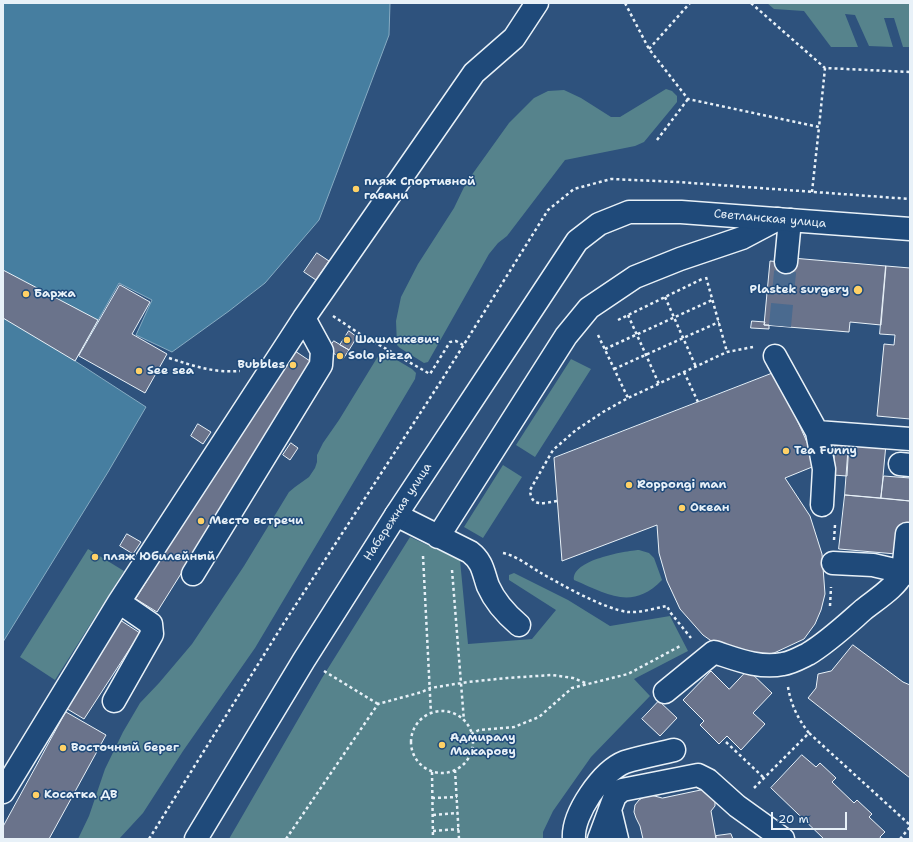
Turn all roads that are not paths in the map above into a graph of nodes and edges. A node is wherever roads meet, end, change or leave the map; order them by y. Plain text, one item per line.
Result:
1 (537, 3) edge
2 (630, 212) joint
3 (784, 220) junction
4 (910, 229) edge
5 (786, 262) tunnel mouth
6 (310, 310) junction
7 (775, 356) dead end
8 (817, 432) junction
9 (910, 439) edge
10 (829, 513) road end
11 (396, 514) junction
12 (907, 534) dead end
13 (438, 537) junction
14 (833, 553) road end
15 (906, 573) edge
16 (193, 574) dead end
17 (119, 602) junction
18 (519, 625) dead end
19 (665, 692) dead end
20 (114, 701) dead end
21 (674, 750) dead end
22 (3, 792) edge
23 (610, 810) junction
24 (196, 839) edge
25 (574, 839) edge
26 (598, 839) edge
27 (617, 839) edge
28 (783, 839) edge

1 - 6 main road
2 - 3 main road, Светланская улица
2 - 11 main road, Набережная улица
3 - 4 main road, Светланская улица
3 - 5 main road
3 - 13 main road
6 - 16 main road
6 - 17 main road
7 - 8 main road
8 - 9 main road
8 - 10 main road
11 - 13 main road
11 - 24 main road, Набережная улица
12 - 15 main road
13 - 18 main road
14 - 15 main road
15 - 19 main road
17 - 20 main road
17 - 22 main road
21 - 25 main road
23 - 26 main road
23 - 27 main road
23 - 28 main road

